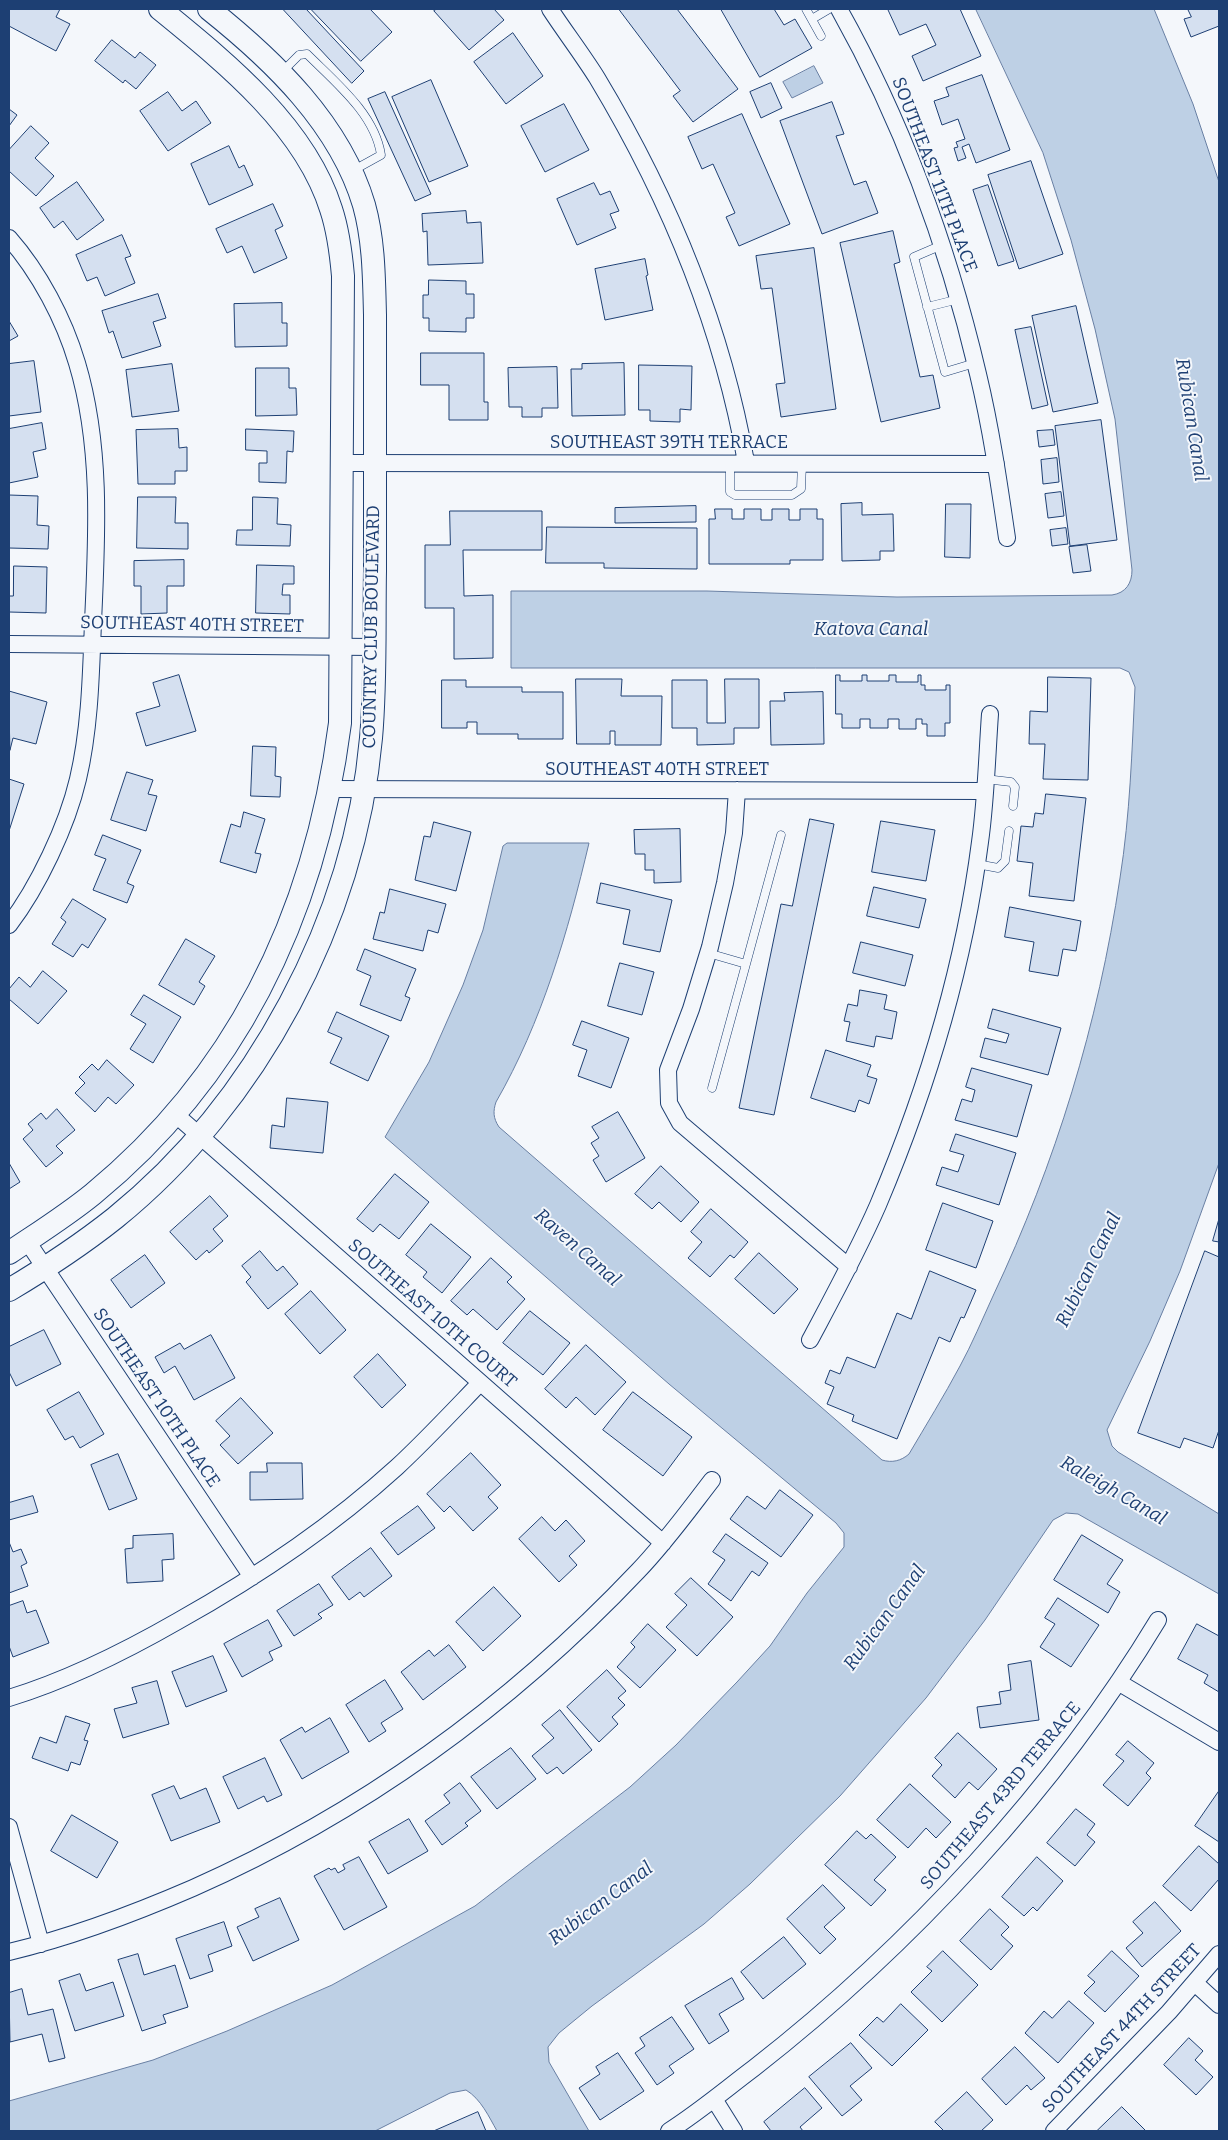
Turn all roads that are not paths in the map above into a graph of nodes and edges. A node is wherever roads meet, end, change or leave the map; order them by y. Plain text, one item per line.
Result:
1 (160, 9) edge
2 (209, 9) edge
3 (550, 9) edge
4 (806, 9) edge
5 (829, 9) edge
6 (839, 9) edge
7 (812, 19) junction
8 (821, 36) dead end
9 (280, 74) junction
10 (350, 172) junction
11 (9, 238) edge
12 (942, 245) junction
13 (959, 299) junction
14 (928, 307) junction
15 (976, 363) junction
16 (738, 462) junction
17 (802, 462) junction
18 (342, 463) junction
19 (375, 463) junction
20 (996, 464) junction
21 (1007, 538) dead end
22 (9, 644) edge
23 (92, 644) junction
24 (342, 647) junction
25 (374, 647) junction
26 (990, 714) dead end
27 (985, 785) junction
28 (330, 789) junction
29 (364, 789) junction
30 (738, 790) junction
31 (1013, 806) dead end
32 (1008, 831) dead end
33 (781, 835) dead end
34 (976, 864) junction
35 (9, 925) edge
36 (708, 953) junction
37 (746, 964) junction
38 (712, 1088) dead end
39 (174, 1114) junction
40 (198, 1136) junction
41 (18, 1247) edge
42 (849, 1267) junction
43 (46, 1268) junction
44 (9, 1290) edge
45 (810, 1340) dead end
46 (480, 1383) junction
47 (712, 1480) dead end
48 (663, 1543) junction
49 (252, 1577) junction
50 (1158, 1620) dead end
51 (1118, 1682) junction
52 (9, 1698) edge
53 (1219, 1742) edge
54 (9, 1827) edge
55 (41, 1944) junction
56 (9, 1952) edge
57 (1219, 1954) edge
58 (1195, 1983) junction
59 (1219, 2004) edge
60 (714, 2099) junction
61 (670, 2131) edge
62 (734, 2131) edge
63 (1054, 2131) edge

1 - 18 main road, COUNTRY CLUB BOULEVARD
2 - 9 main road, COUNTRY CLUB BOULEVARD
3 - 16 street
4 - 7 lane
5 - 7 lane
6 - 12 street, SOUTHEAST 11TH PLACE
7 - 8 lane
9 - 10 main road, COUNTRY CLUB BOULEVARD
9 - 10 lane
10 - 19 main road, COUNTRY CLUB BOULEVARD
11 - 23 street
12 - 13 street, SOUTHEAST 11TH PLACE
12 - 14 lane
13 - 14 lane
13 - 15 street, SOUTHEAST 11TH PLACE
14 - 15 lane
15 - 20 street, SOUTHEAST 11TH PLACE
16 - 17 street, SOUTHEAST 39TH TERRACE
16 - 17 lane
16 - 19 street, SOUTHEAST 39TH TERRACE
17 - 20 street, SOUTHEAST 39TH TERRACE
18 - 19 street, SOUTHEAST 39TH TERRACE
18 - 24 main road, COUNTRY CLUB BOULEVARD
19 - 25 main road, COUNTRY CLUB BOULEVARD
20 - 21 street, SOUTHEAST 11TH PLACE
22 - 23 street, SOUTHEAST 40TH STREET
23 - 24 street, SOUTHEAST 40TH STREET
23 - 35 street
24 - 25 street, SOUTHEAST 40TH STREET
24 - 28 main road, COUNTRY CLUB BOULEVARD
25 - 29 main road, COUNTRY CLUB BOULEVARD
26 - 27 street
27 - 30 street, SOUTHEAST 40TH STREET
27 - 31 lane
27 - 34 street
28 - 29 street, SOUTHEAST 40TH STREET
28 - 39 main road, COUNTRY CLUB BOULEVARD
29 - 30 street, SOUTHEAST 40TH STREET
29 - 40 main road, COUNTRY CLUB BOULEVARD
30 - 36 street
32 - 34 lane
33 - 37 lane
34 - 42 street
36 - 37 lane
36 - 42 street
37 - 38 lane
39 - 40 street, SOUTHEAST 10TH COURT
39 - 41 main road, COUNTRY CLUB BOULEVARD
40 - 43 main road, COUNTRY CLUB BOULEVARD
40 - 46 street, SOUTHEAST 10TH COURT
41 - 43 street, SOUTHEAST 10TH PLACE
42 - 45 street
43 - 44 main road, COUNTRY CLUB BOULEVARD
43 - 49 street, SOUTHEAST 10TH PLACE
46 - 48 street, SOUTHEAST 10TH COURT
46 - 49 street
47 - 48 street
48 - 55 street
49 - 52 street
50 - 51 street, SOUTHEAST 43RD TERRACE
51 - 53 street
51 - 60 street, SOUTHEAST 43RD TERRACE
54 - 55 street
55 - 56 street
57 - 58 street, SOUTHEAST 44TH STREET
58 - 59 street
58 - 63 street, SOUTHEAST 44TH STREET
60 - 61 street, SOUTHEAST 43RD TERRACE
60 - 62 street

